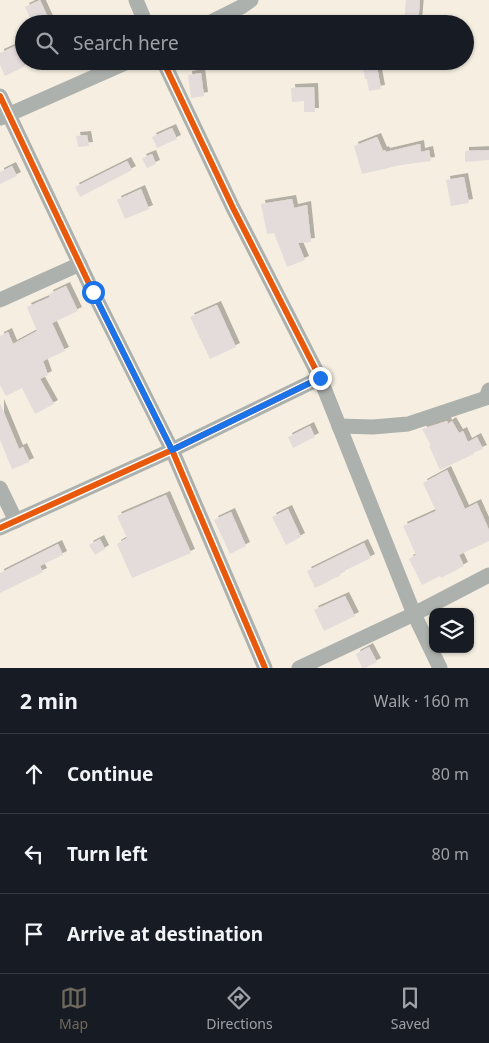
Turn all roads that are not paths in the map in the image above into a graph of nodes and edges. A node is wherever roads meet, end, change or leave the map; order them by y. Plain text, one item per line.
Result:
1 (136, 0) edge
2 (251, 0) edge
3 (142, 15) edge
4 (225, 15) edge
5 (110, 70) edge
6 (167, 70) edge
7 (0, 96) edge
8 (4, 117) edge
9 (80, 264) junction
10 (0, 300) edge
11 (320, 378) junction
12 (489, 390) edge
13 (339, 426) junction
14 (172, 450) junction
15 (0, 488) edge
16 (16, 521) junction
17 (0, 528) edge
18 (489, 575) edge
19 (414, 614) junction
20 (265, 668) edge
21 (299, 668) edge
22 (440, 668) edge

1 - 3 street
2 - 4 street
5 - 8 street
6 - 11 street
7 - 8 street
8 - 9 street
9 - 10 street
9 - 14 street
11 - 13 street
11 - 14 street
12 - 13 street
13 - 19 street
14 - 16 street
14 - 20 street
15 - 16 street
16 - 17 street
18 - 19 street
19 - 21 street
19 - 22 street

